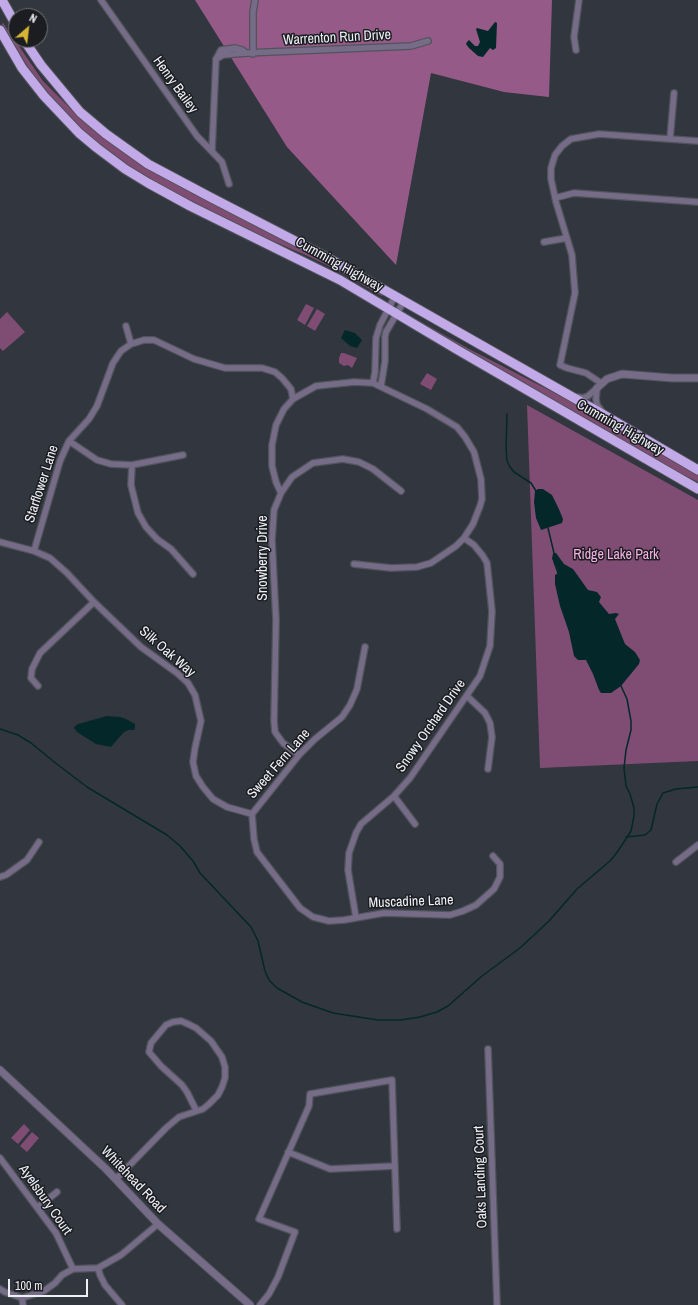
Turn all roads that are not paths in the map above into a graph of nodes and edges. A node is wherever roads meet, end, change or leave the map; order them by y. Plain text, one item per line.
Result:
1 (101, 0) edge
2 (255, 0) edge
3 (579, 0) edge
4 (3, 1) edge
5 (8, 10) edge
6 (0, 31) edge
7 (428, 41) dead end
8 (29, 48) edge
9 (576, 50) dead end
10 (253, 54) junction
11 (674, 93) dead end
12 (670, 139) junction
13 (698, 141) edge
14 (212, 151) junction
15 (229, 184) dead end
16 (555, 198) junction
17 (698, 202) edge
18 (567, 238) junction
19 (544, 242) dead end
20 (395, 296) junction
21 (404, 301) junction
22 (393, 311) junction
23 (126, 326) dead end
24 (131, 344) junction
25 (376, 344) junction
26 (386, 345) junction
27 (698, 378) edge
28 (373, 383) junction
29 (381, 386) junction
30 (599, 386) junction
31 (572, 397) junction
32 (293, 399) junction
33 (604, 415) junction
34 (69, 441) junction
35 (183, 455) dead end
36 (132, 465) junction
37 (698, 470) edge
38 (698, 489) edge
39 (400, 491) dead end
40 (282, 492) junction
41 (464, 538) junction
42 (0, 542) edge
43 (34, 551) junction
44 (354, 564) dead end
45 (192, 574) dead end
46 (94, 602) junction
47 (365, 647) dead end
48 (38, 686) dead end
49 (466, 696) junction
50 (299, 755) junction
51 (488, 770) dead end
52 (394, 796) junction
53 (252, 814) junction
54 (416, 824) dead end
55 (39, 842) dead end
56 (698, 845) edge
57 (493, 856) dead end
58 (676, 862) dead end
59 (0, 877) edge
60 (356, 918) junction
61 (488, 1049) dead end
62 (0, 1070) edge
63 (196, 1110) junction
64 (288, 1152) junction
65 (0, 1158) edge
66 (395, 1166) junction
67 (116, 1180) junction
68 (57, 1192) dead end
69 (38, 1207) junction
70 (158, 1224) junction
71 (397, 1229) dead end
72 (98, 1268) junction
73 (73, 1269) junction
74 (0, 1290) edge
75 (22, 1298) junction
76 (23, 1305) edge
77 (122, 1305) edge
78 (250, 1305) edge
79 (260, 1305) edge
80 (497, 1305) edge

1 - 14 street, Henry Bailey
2 - 10 street
3 - 9 street
4 - 5 highway
6 - 22 highway, Cumming Highway
7 - 10 street, Warrenton Run Drive
8 - 20 highway, Cumming Highway
10 - 14 street, Warrenton Run Drive
11 - 12 street
12 - 13 street
12 - 16 street
14 - 15 street, Henry Bailey
16 - 17 street
16 - 18 street
18 - 19 street
18 - 30 street
20 - 21 highway, Cumming Highway
20 - 22 street
21 - 22 street
21 - 31 highway, Cumming Highway
22 - 25 street
22 - 26 street
22 - 38 highway, Cumming Highway
23 - 24 street
24 - 32 street
24 - 34 street, Starflower Lane
25 - 26 street
25 - 28 street
26 - 29 street
27 - 30 street
28 - 29 street
28 - 32 street
29 - 41 street
30 - 31 street
30 - 33 street
31 - 33 highway, Cumming Highway
32 - 40 street
33 - 37 highway, Cumming Highway
34 - 36 street
34 - 43 street, Starflower Lane
35 - 36 street
36 - 45 street
39 - 40 street, Snowberry Drive
40 - 50 street, Snowberry Drive
41 - 44 street
41 - 49 street, Snowy Orchard Drive
42 - 43 street, Silk Oak Way
43 - 46 street, Silk Oak Way
46 - 48 street
46 - 53 street, Silk Oak Way
47 - 50 street, Sweet Fern Lane
49 - 51 street
49 - 52 street, Snowy Orchard Drive
50 - 53 street, Sweet Fern Lane
52 - 54 street
52 - 60 street, Snowy Orchard Drive
53 - 60 street, Sweet Fern Lane
55 - 59 street
56 - 58 street
57 - 60 street, Muscadine Lane
61 - 80 street, Oaks Landing Court
62 - 67 street, Whitehead Road
63 - 63 street
63 - 67 street
64 - 66 street
64 - 66 street
64 - 79 street
65 - 69 street, Ayelsbury Court
66 - 71 street
67 - 70 street, Whitehead Road
68 - 69 street
69 - 73 street, Ayelsbury Court
70 - 72 street
70 - 78 street, Whitehead Road
72 - 73 street
72 - 77 street
73 - 75 street
74 - 75 street
75 - 76 street

